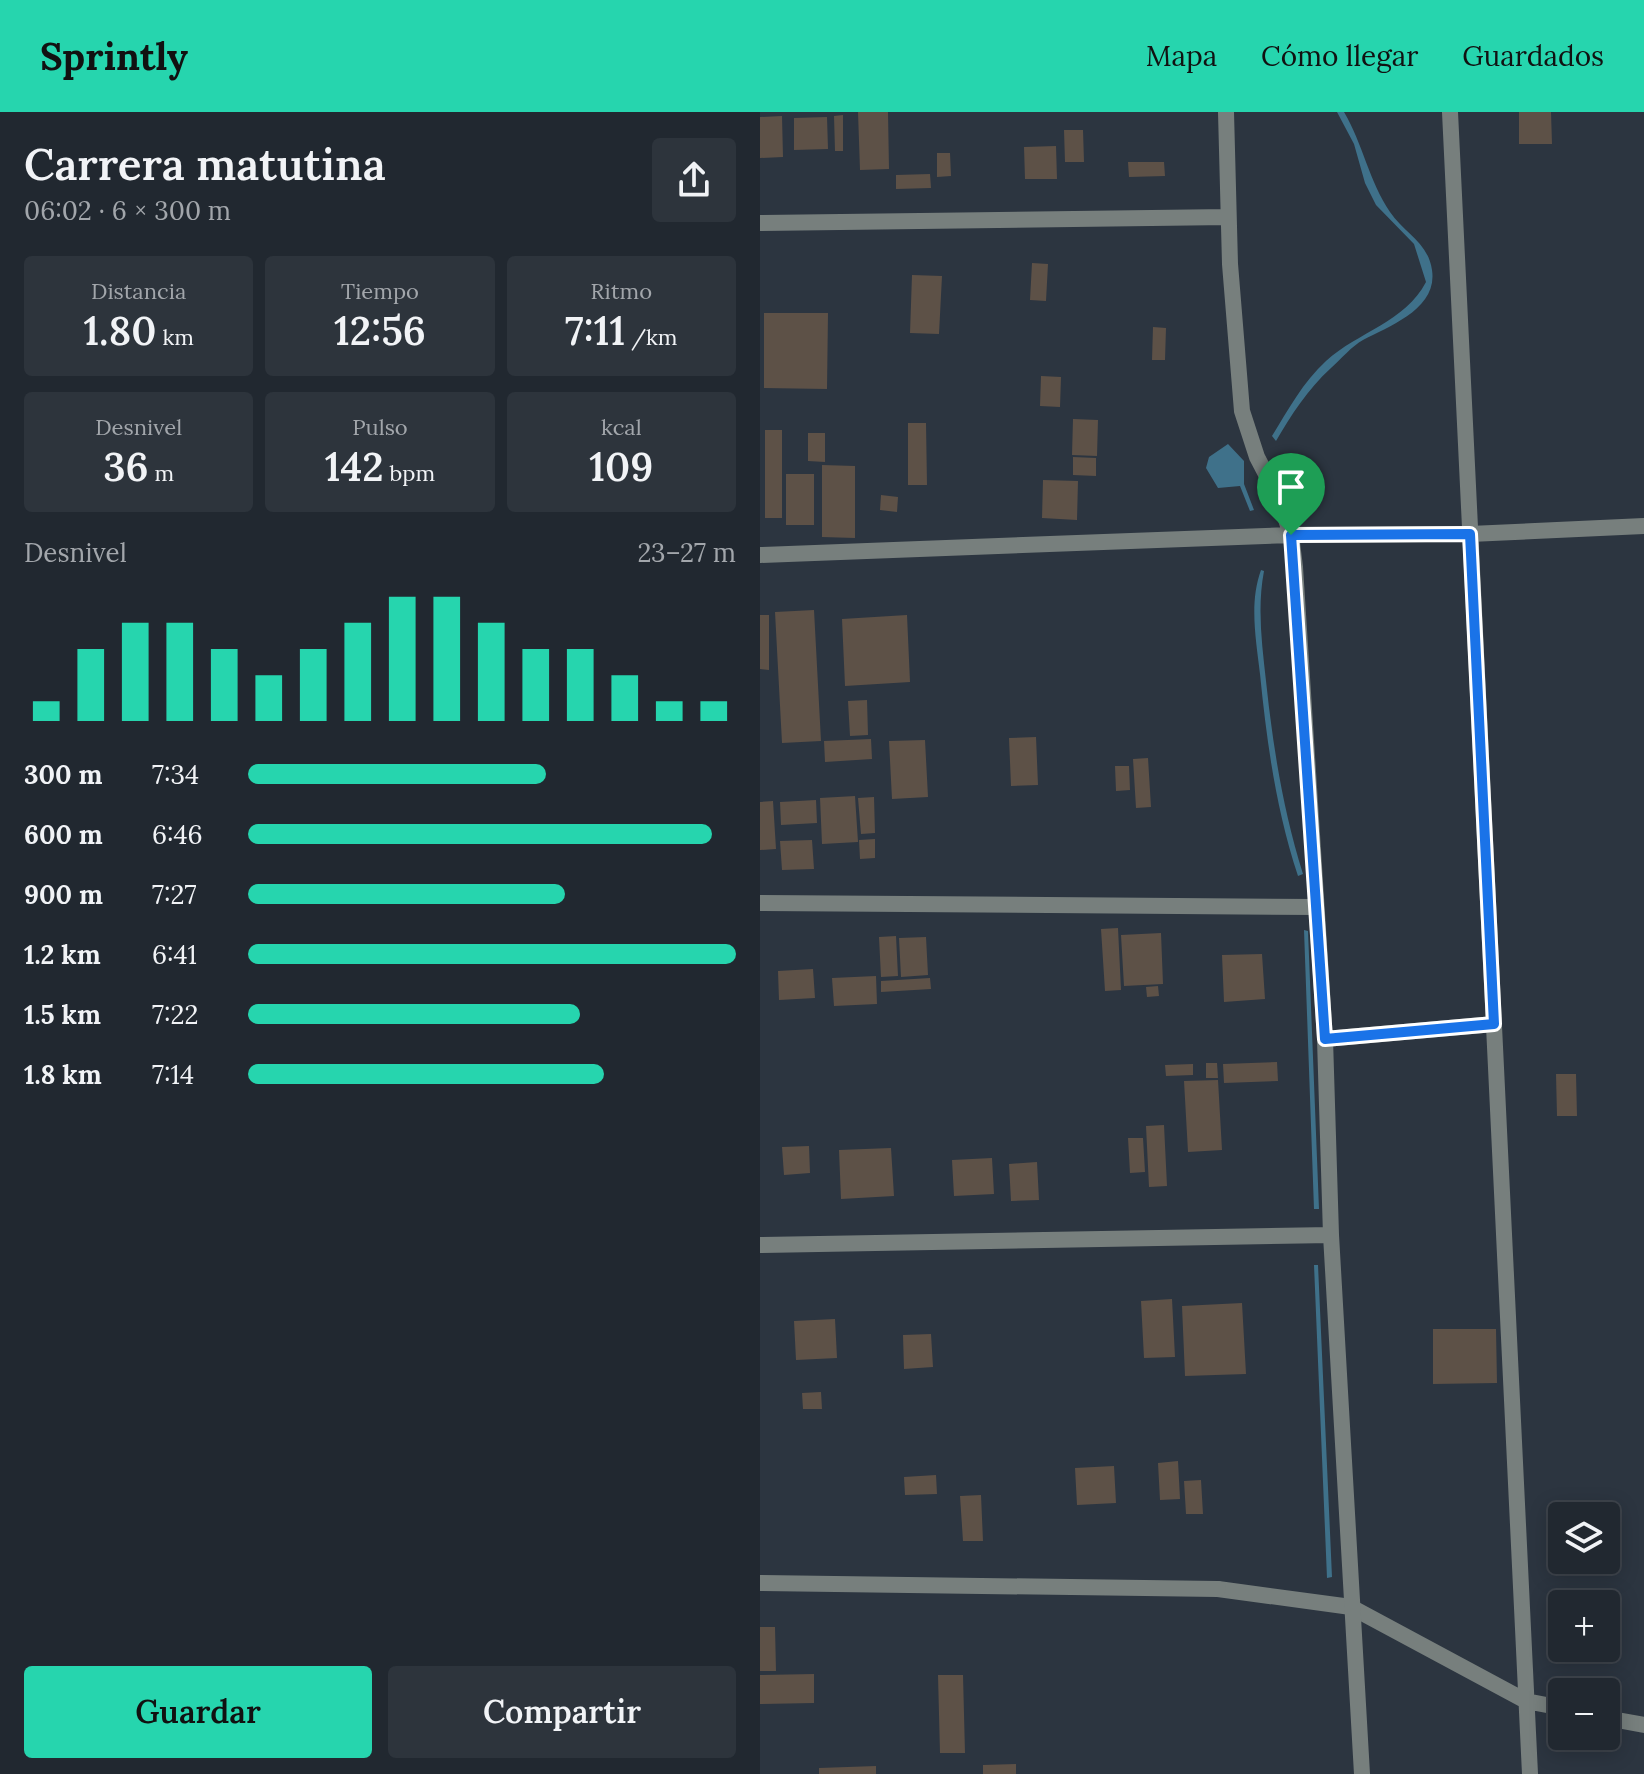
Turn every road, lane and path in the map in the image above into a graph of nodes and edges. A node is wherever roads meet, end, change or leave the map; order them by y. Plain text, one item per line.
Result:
1 (1226, 112) edge
2 (1450, 112) edge
3 (1228, 217) junction
4 (760, 223) edge
5 (1644, 526) edge
6 (1470, 534) junction
7 (1291, 535) junction
8 (760, 555) edge
9 (760, 903) edge
10 (1316, 907) junction
11 (1494, 1024) junction
12 (1325, 1039) junction
13 (1331, 1235) junction
14 (760, 1245) edge
15 (760, 1583) edge
16 (1351, 1607) junction
17 (1526, 1701) junction
18 (1548, 1705) edge
19 (1620, 1721) edge
20 (1644, 1725) edge
21 (1362, 1774) edge
22 (1530, 1774) edge

1 - 3 street
2 - 6 street
3 - 4 street
3 - 7 street
5 - 6 street
6 - 7 street
6 - 11 street
7 - 8 street
7 - 10 street
9 - 10 street
10 - 12 street
11 - 12 street
11 - 17 street
12 - 13 street
13 - 14 street
13 - 16 street
15 - 16 street
16 - 17 street
16 - 21 street
17 - 18 street
17 - 22 street
19 - 20 street

